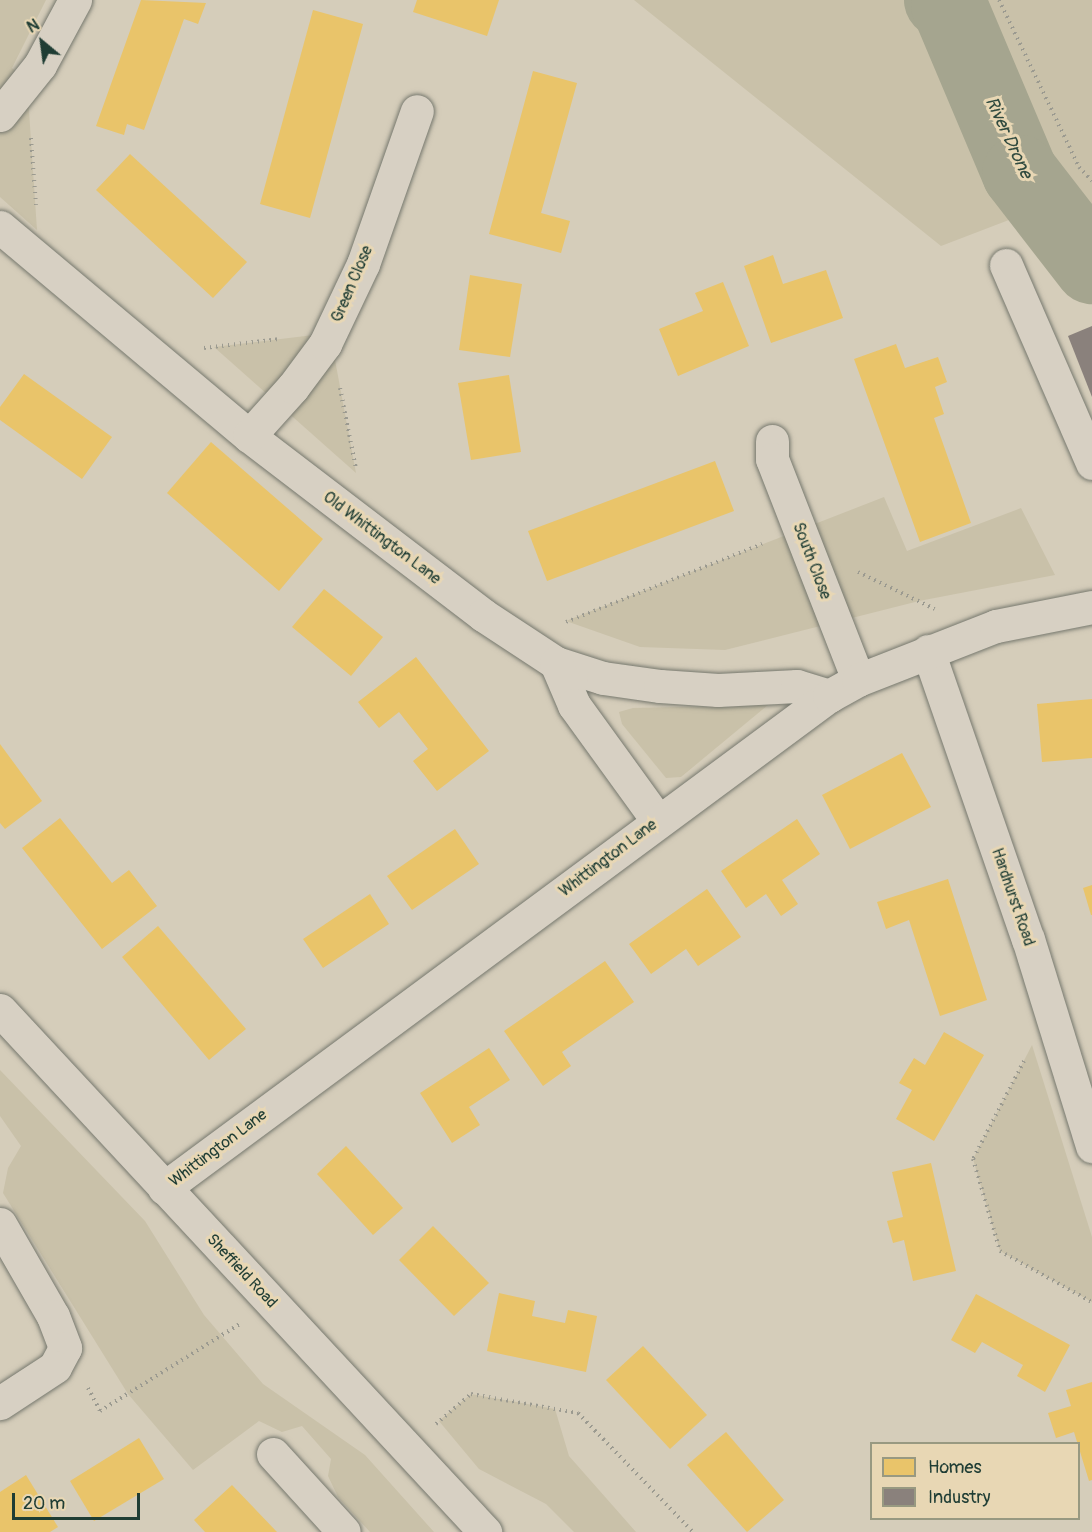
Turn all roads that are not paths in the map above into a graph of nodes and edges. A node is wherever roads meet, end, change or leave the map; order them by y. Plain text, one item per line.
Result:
1 (75, 0) edge
2 (417, 111) dead end
3 (0, 115) edge
4 (0, 226) edge
5 (1006, 265) dead end
6 (249, 436) junction
7 (772, 441) dead end
8 (1092, 463) edge
9 (1092, 607) edge
10 (928, 651) junction
11 (556, 663) junction
12 (858, 680) junction
13 (829, 696) junction
14 (658, 821) junction
15 (0, 1010) edge
16 (1092, 1146) edge
17 (164, 1188) junction
18 (0, 1224) edge
19 (0, 1403) edge
20 (273, 1454) dead end
21 (344, 1532) edge
22 (485, 1532) edge

1 - 3 street
2 - 6 street, Green Close
4 - 6 street, Old Whittington Lane
5 - 8 street
6 - 11 street, Old Whittington Lane
7 - 12 street, South Close
9 - 10 street, Whittington Lane
10 - 12 street, Whittington Lane
10 - 16 street, Hardhurst Road
11 - 13 street, Old Whittington Lane
11 - 14 street
12 - 13 street, Whittington Lane
13 - 14 street, Whittington Lane
14 - 17 street, Whittington Lane
15 - 17 street, Sheffield Road
17 - 22 street, Sheffield Road
18 - 19 street
20 - 21 street

